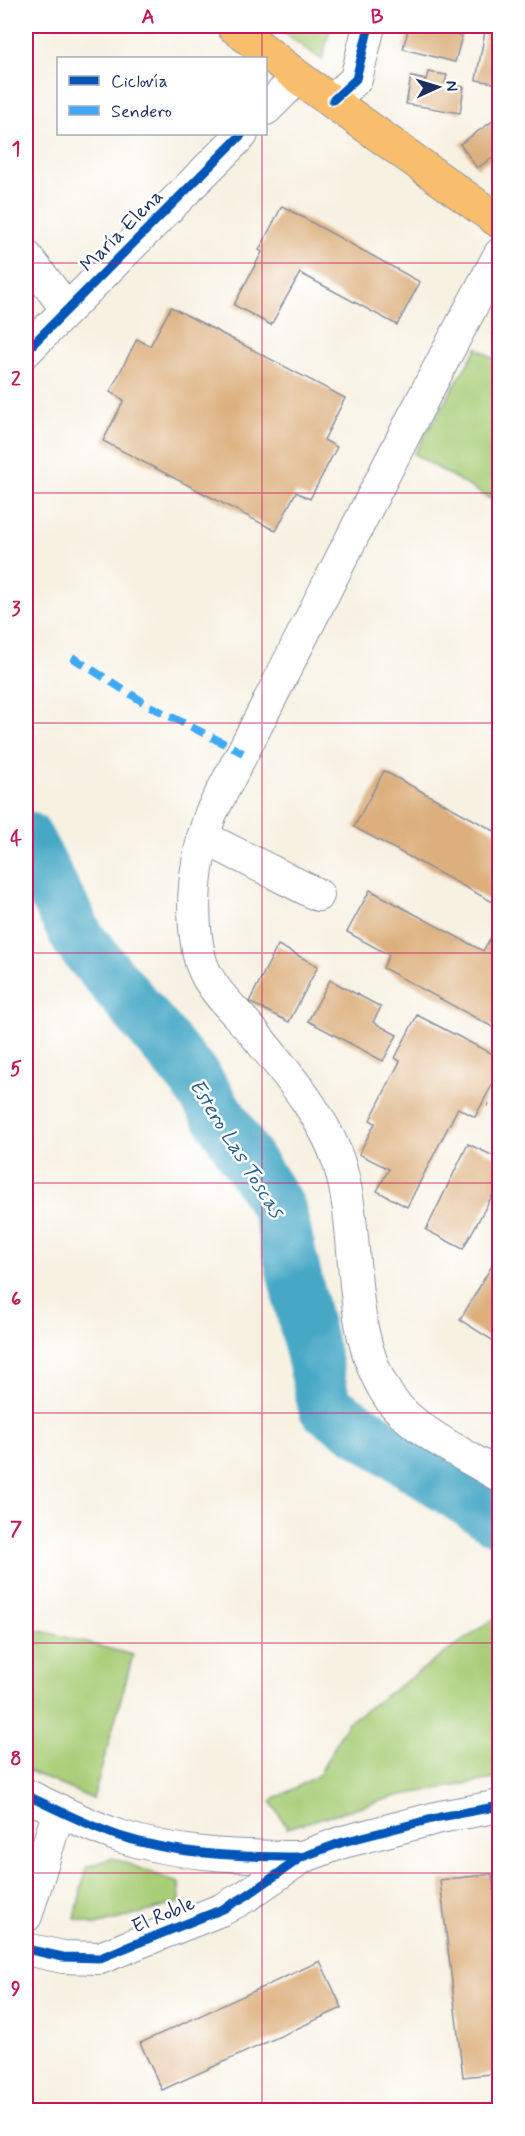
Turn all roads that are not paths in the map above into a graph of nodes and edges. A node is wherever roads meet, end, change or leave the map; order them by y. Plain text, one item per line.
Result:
1 (233, 26) edge
2 (369, 26) edge
3 (298, 76) junction
4 (333, 100) junction
5 (267, 108) edge
6 (241, 135) edge
7 (500, 222) edge
8 (500, 254) edge
9 (26, 256) edge
10 (67, 309) junction
11 (26, 351) edge
12 (202, 837) junction
13 (318, 895) dead end
14 (500, 1476) edge
15 (26, 1795) edge
16 (500, 1806) edge
17 (59, 1810) junction
18 (302, 1857) junction
19 (26, 1916) edge
20 (26, 1949) edge

1 - 3 main road
2 - 4 street
3 - 4 main road
3 - 5 street
4 - 7 main road
6 - 10 street, María Elena
8 - 12 street
9 - 10 street
10 - 11 street, María Elena
12 - 13 street
12 - 14 street
15 - 17 street, El Roble
16 - 18 street, El Roble
17 - 18 street, El Roble
17 - 19 street
18 - 20 street, El Roble

